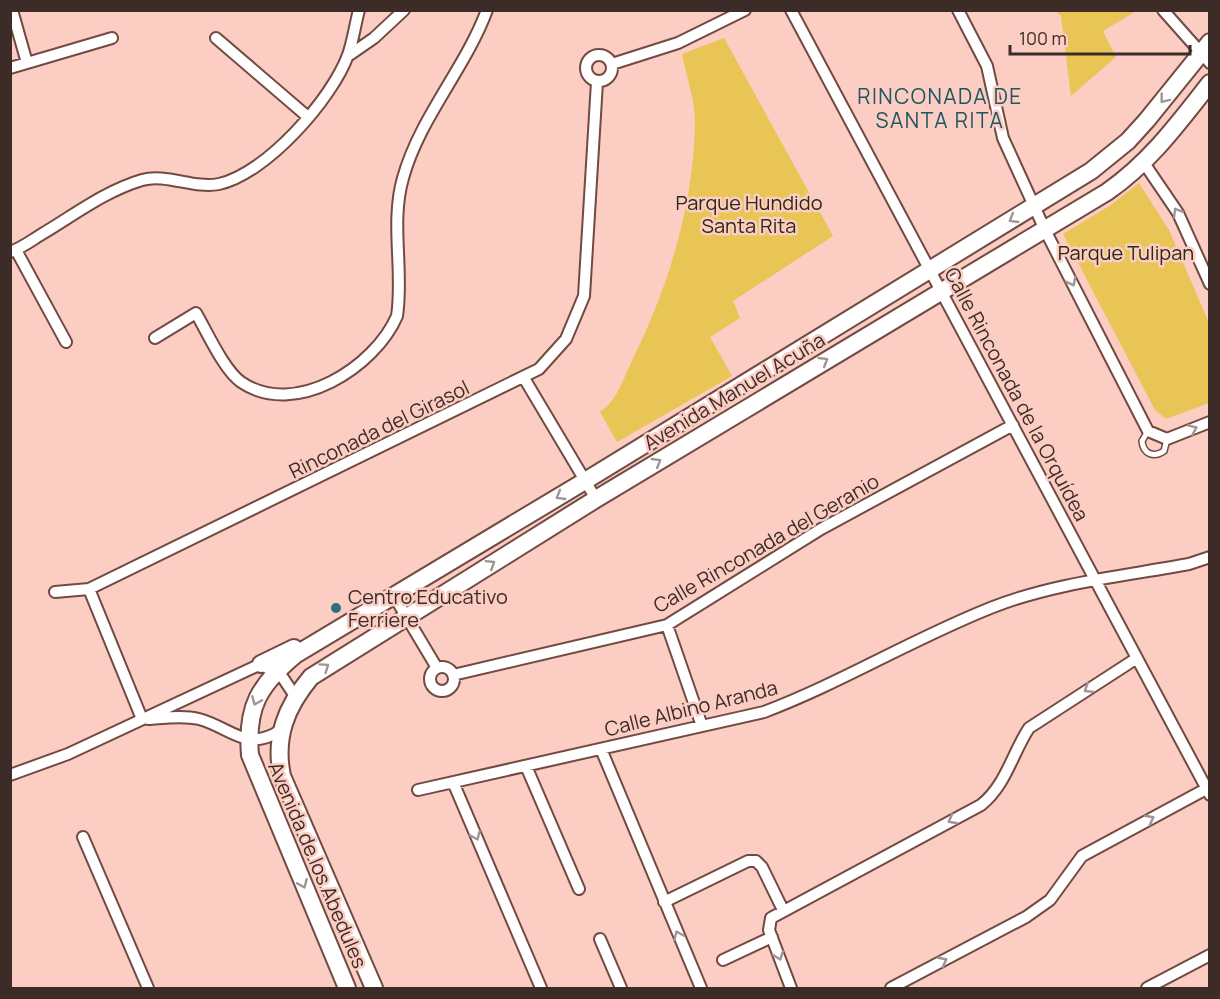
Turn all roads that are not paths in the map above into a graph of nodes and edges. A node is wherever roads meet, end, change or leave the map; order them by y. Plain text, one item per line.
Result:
1 (12, 10) edge
2 (359, 10) edge
3 (404, 10) edge
4 (487, 10) edge
5 (745, 10) edge
6 (790, 10) edge
7 (958, 10) edge
8 (1163, 10) edge
9 (112, 38) dead end
10 (216, 38) dead end
11 (1206, 52) edge
12 (348, 56) junction
13 (27, 63) junction
14 (612, 64) junction
15 (10, 68) edge
16 (597, 82) junction
17 (1209, 83) edge
18 (308, 117) junction
19 (1144, 163) junction
20 (1035, 206) junction
21 (1045, 230) junction
22 (13, 251) edge
23 (930, 270) junction
24 (1209, 284) edge
25 (941, 290) junction
26 (155, 338) dead end
27 (66, 342) dead end
28 (524, 378) junction
29 (1209, 422) edge
30 (1013, 425) junction
31 (1148, 431) junction
32 (1167, 440) junction
33 (585, 481) junction
34 (596, 499) junction
35 (1209, 557) edge
36 (1097, 581) junction
37 (88, 589) junction
38 (55, 592) dead end
39 (394, 596) junction
40 (405, 616) junction
41 (347, 624) joint
42 (667, 625) junction
43 (1137, 658) junction
44 (268, 668) junction
45 (437, 668) junction
46 (453, 675) junction
47 (295, 696) junction
48 (142, 719) junction
49 (702, 726) junction
50 (281, 730) junction
51 (249, 740) junction
52 (601, 749) junction
53 (526, 766) junction
54 (10, 775) edge
55 (453, 782) junction
56 (418, 790) dead end
57 (1208, 792) edge
58 (83, 837) dead end
59 (579, 889) dead end
60 (664, 902) junction
61 (783, 910) junction
62 (771, 937) junction
63 (600, 939) dead end
64 (1209, 955) edge
65 (723, 960) dead end
66 (148, 988) edge
67 (347, 988) edge
68 (374, 988) edge
69 (541, 988) edge
70 (621, 988) edge
71 (701, 988) edge
72 (791, 988) edge
73 (891, 988) edge
74 (1147, 988) edge

1 - 13 street
2 - 12 street
3 - 12 street
4 - 26 street
5 - 14 street
6 - 23 street, Calle Rinconada de la Orquídea
7 - 20 street
8 - 11 street
9 - 13 street
10 - 18 street
11 -> 20 street, Avenida Manuel Acuña
12 - 18 street
13 - 15 street
14 - 16 street
14 - 16 street
16 - 28 street, Rinconada del Girasol
17 - 19 street, Avenida Manuel Acuña
18 - 22 street
19 - 21 street, Avenida Manuel Acuña
24 -> 19 street
20 - 21 street
20 -> 23 street, Avenida Manuel Acuña
21 - 25 street, Avenida Manuel Acuña
21 -> 31 street
22 - 27 street
23 - 25 street, Calle Rinconada de la Orquídea
23 - 33 street, Avenida Manuel Acuña
25 - 30 street, Calle Rinconada de la Orquídea
34 -> 25 street, Avenida Manuel Acuña
28 - 33 street
28 - 37 street, Rinconada del Girasol
32 -> 29 street
30 - 36 street, Calle Rinconada de la Orquídea
30 - 42 street, Calle Rinconada del Geranio
31 - 32 street
31 - 32 lane
33 - 34 street
33 -> 39 street, Avenida Manuel Acuña
40 -> 34 street, Avenida Manuel Acuña
35 - 36 street, Calle Albino Aranda
36 - 43 street, Calle Rinconada de la Orquídea
36 - 49 street, Calle Albino Aranda
37 - 38 street
37 - 48 street
39 - 40 street
39 - 41 street, Avenida Manuel Acuña
40 - 45 street
47 -> 40 street, Avenida Manuel Acuña
41 - 44 street, Avenida de los Abedules
42 - 46 street, Calle Rinconada del Geranio
42 - 49 street
43 - 57 street, Calle Rinconada de la Orquídea
43 -> 61 street
44 - 47 street
44 - 48 street
44 -> 51 street, Avenida de los Abedules
45 - 46 street
45 - 46 street
47 - 50 street, Avenida Manuel Acuña
48 - 51 street
48 - 54 street
49 - 52 street, Calle Albino Aranda
50 - 51 street
50 - 68 street, Avenida de los Abedules
51 -> 67 street, Avenida de los Abedules
52 - 53 street, Calle Albino Aranda
52 - 60 street
53 - 55 street, Calle Albino Aranda
53 - 59 street
55 - 56 street, Calle Albino Aranda
55 -> 69 street
73 -> 57 street
58 - 66 street
60 - 61 street
71 -> 60 street
61 - 62 street
62 - 65 street
62 -> 72 street
63 - 70 street
64 - 74 street

